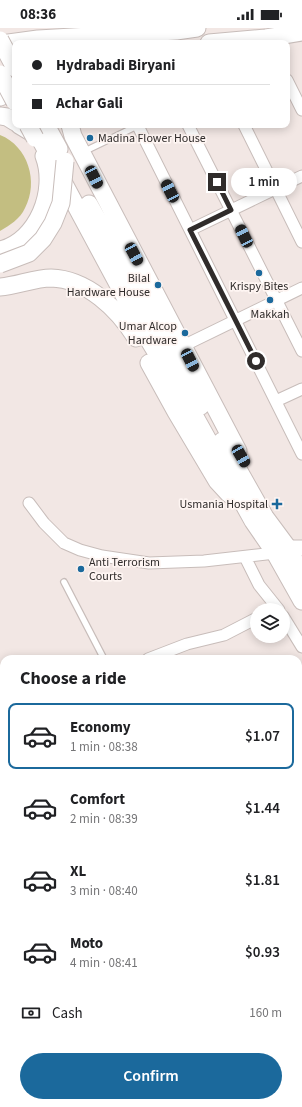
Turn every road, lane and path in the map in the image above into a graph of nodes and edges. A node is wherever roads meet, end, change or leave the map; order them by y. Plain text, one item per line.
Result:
1 (197, 28) edge
2 (174, 29) edge
3 (302, 32) edge
4 (0, 40) edge
5 (30, 40) edge
6 (267, 40) edge
7 (12, 42) edge
8 (0, 44) edge
9 (12, 62) edge
10 (12, 67) edge
11 (0, 68) edge
12 (0, 74) edge
13 (290, 86) edge
14 (12, 92) edge
15 (12, 96) edge
16 (0, 97) edge
17 (302, 110) edge
18 (0, 116) edge
19 (12, 120) edge
20 (24, 128) edge
21 (48, 128) edge
22 (71, 128) edge
23 (135, 128) edge
24 (140, 128) edge
25 (190, 128) edge
26 (246, 128) edge
27 (31, 131) edge
28 (81, 153) junction
29 (65, 161) junction
30 (302, 176) edge
31 (276, 189) junction
32 (231, 210) junction
33 (190, 230) junction
34 (302, 242) edge
35 (0, 250) edge
36 (0, 264) edge
37 (0, 287) edge
38 (302, 288) edge
39 (276, 300) junction
40 (236, 320) junction
41 (302, 351) edge
42 (179, 353) junction
43 (302, 389) edge
44 (276, 401) junction
45 (302, 454) edge
46 (29, 503) dead end
47 (259, 519) junction
48 (245, 557) junction
49 (291, 557) edge
50 (64, 582) dead end
51 (302, 601) edge
52 (273, 603) edge
53 (250, 622) edge
54 (290, 628) edge
55 (302, 647) edge
56 (102, 655) edge
57 (159, 655) edge

1 - 2 main road
2 - 5 main road
3 - 6 main road
4 - 9 main road, bridge
7 - 8 main road
10 - 11 main road
12 - 15 main road, bridge
13 - 17 street
14 - 16 main road
18 - 19 main road
20 - 47 main road
21 - 29 main road
22 - 28 main road
23 - 28 lane
24 - 33 street
25 - 32 street
26 - 31 street
27 - 35 main road
28 - 42 main road
29 - 36 main road, bridge
29 - 42 main road
30 - 31 street
31 - 32 street
31 - 34 street
32 - 33 street
32 - 39 street
33 - 40 street
37 - 47 main road
38 - 39 street
39 - 40 street
39 - 41 street
40 - 42 street
40 - 44 street
42 - 47 main road
43 - 44 street
44 - 45 street
46 - 48 street
47 - 49 main road
48 - 49 street
48 - 52 street
49 - 51 main road
50 - 56 lane
53 - 57 street
54 - 55 street

